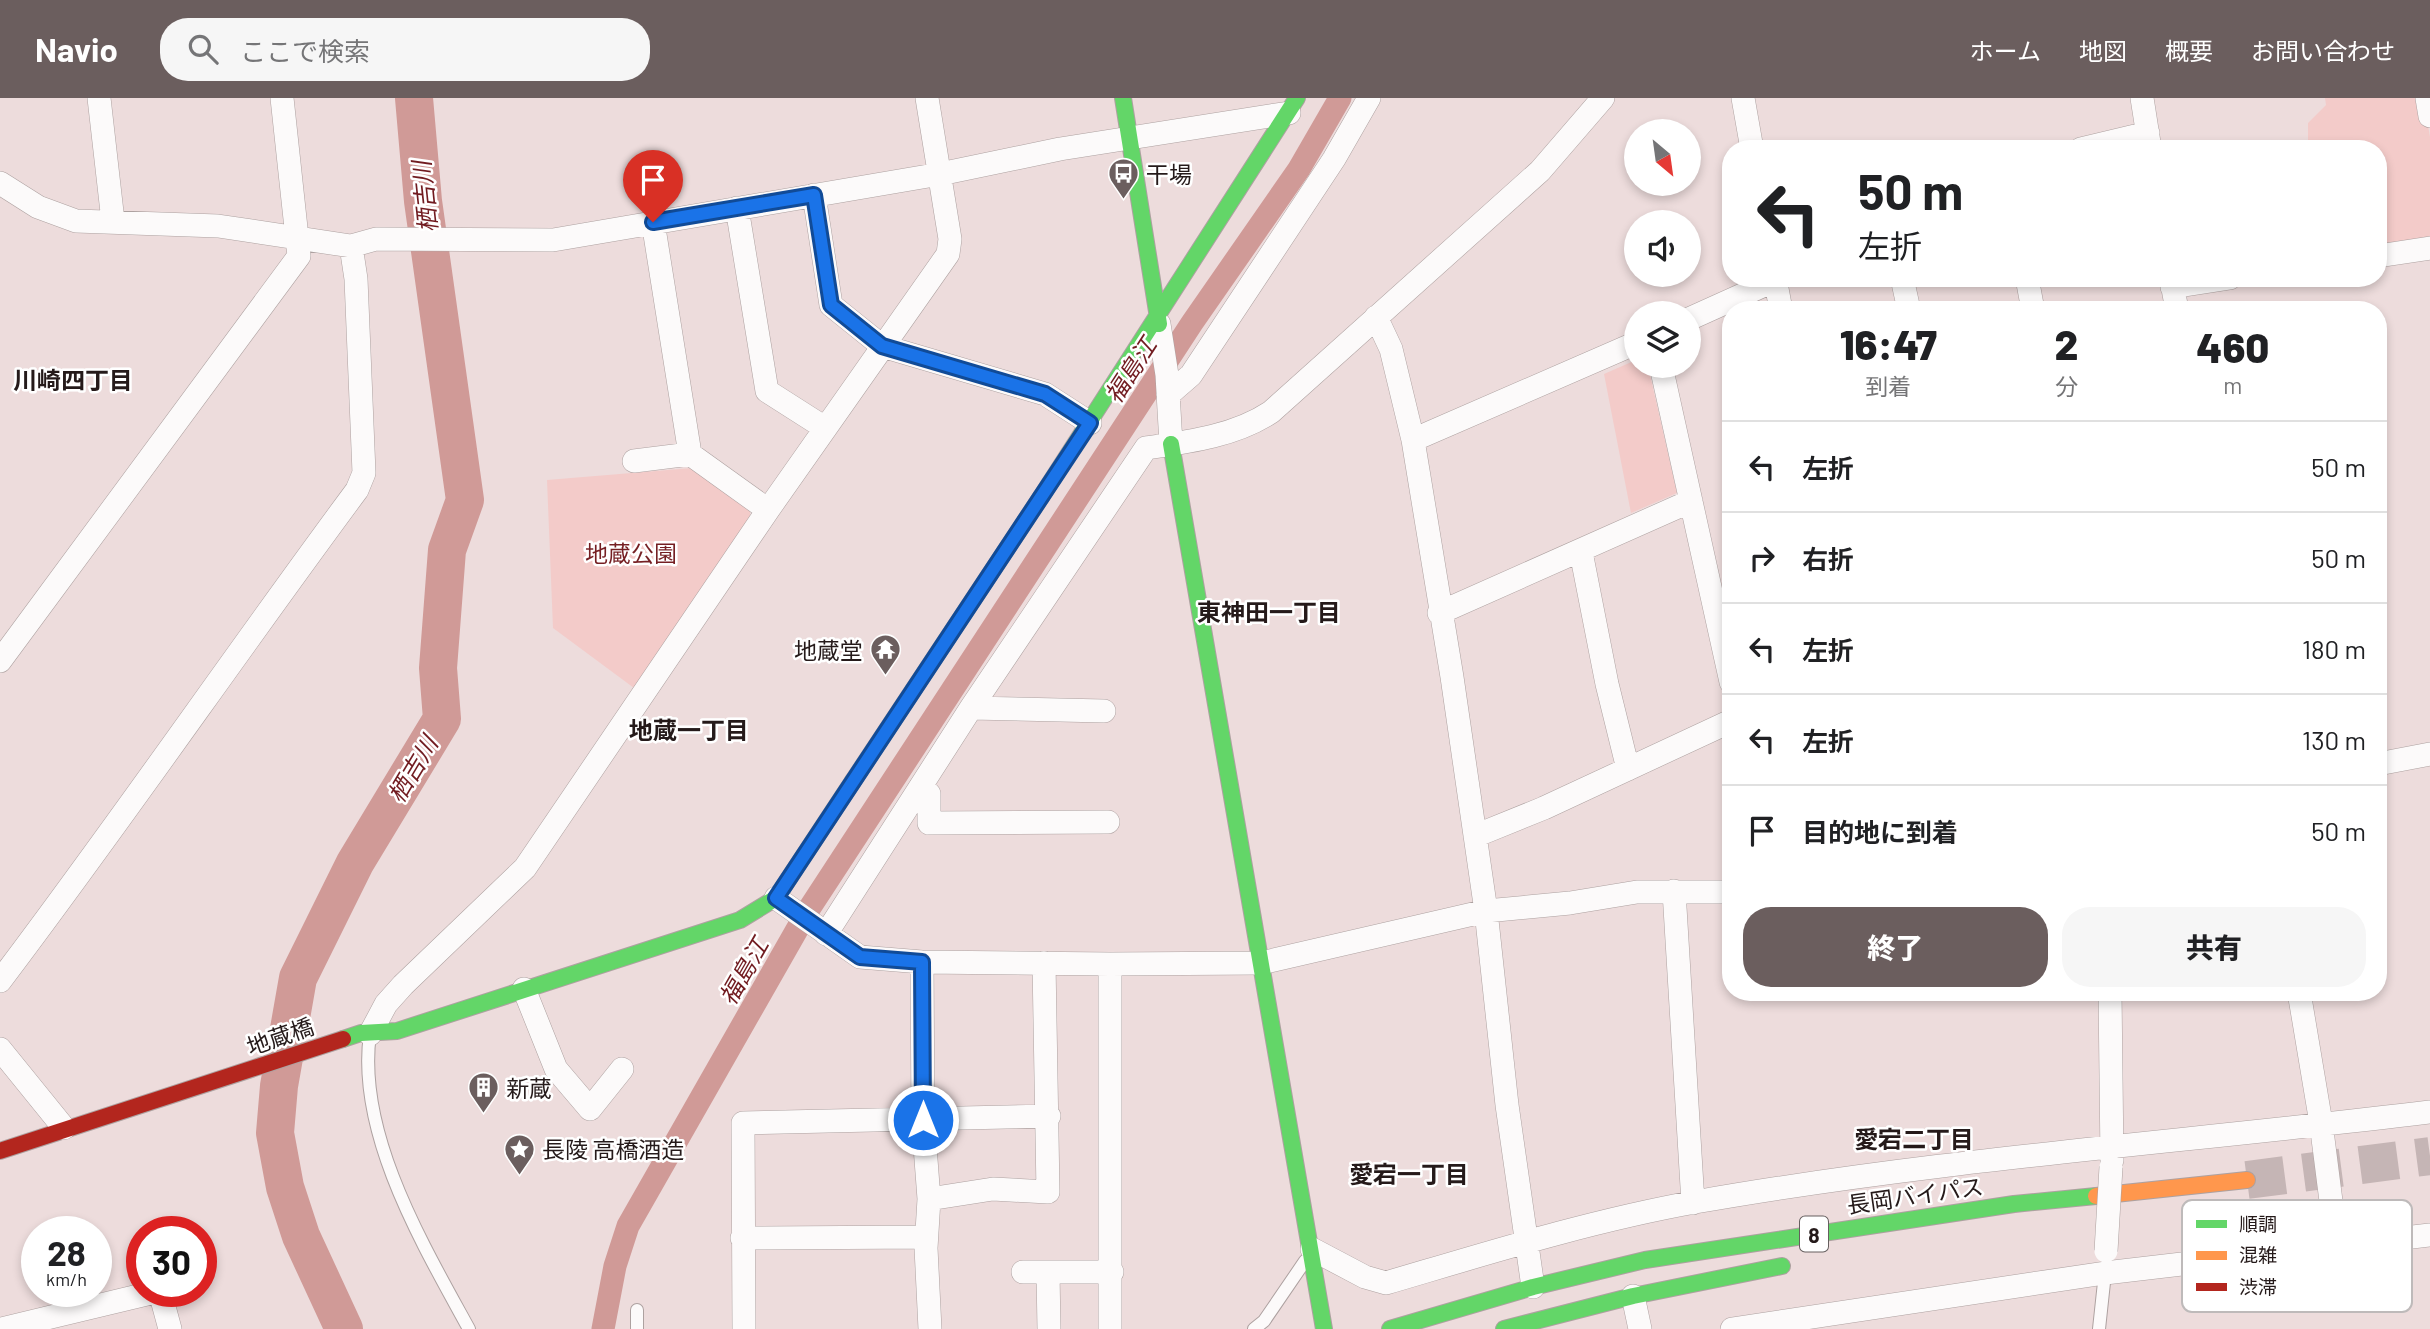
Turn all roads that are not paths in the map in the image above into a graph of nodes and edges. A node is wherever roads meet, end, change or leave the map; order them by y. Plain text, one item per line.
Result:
1 (99, 98) edge
2 (282, 98) edge
3 (927, 98) edge
4 (1123, 98) edge
5 (1369, 98) edge
6 (1603, 98) edge
7 (1743, 98) edge
8 (2142, 98) edge
9 (2427, 98) edge
10 (1293, 105) edge
11 (2430, 116) edge
12 (1130, 140) junction
13 (1750, 140) edge
14 (2149, 140) edge
15 (940, 174) junction
16 (0, 183) edge
17 (814, 195) junction
18 (737, 208) junction
19 (113, 221) junction
20 (653, 222) junction
21 (298, 237) junction
22 (351, 246) junction
23 (2430, 248) edge
24 (2387, 255) edge
25 (1759, 287) edge
26 (1729, 301) edge
27 (1722, 304) edge
28 (1701, 314) edge
29 (1376, 317) junction
30 (1158, 318) junction
31 (882, 346) junction
32 (1624, 348) edge
33 (1664, 378) edge
34 (1168, 385) junction
35 (1090, 423) junction
36 (825, 428) junction
37 (1413, 440) junction
38 (1171, 444) junction
39 (690, 454) junction
40 (634, 461) dead end
41 (1691, 501) junction
42 (768, 510) junction
43 (1581, 552) junction
44 (1439, 613) junction
45 (1722, 641) edge
46 (0, 661) edge
47 (971, 708) junction
48 (1104, 711) dead end
49 (1722, 725) edge
50 (2430, 754) edge
51 (2387, 762) edge
52 (1628, 769) junction
53 (921, 786) junction
54 (1108, 822) dead end
55 (1475, 836) junction
56 (1674, 891) junction
57 (1722, 892) edge
58 (783, 903) junction
59 (1486, 911) junction
60 (822, 931) junction
61 (922, 962) junction
62 (1261, 962) junction
63 (1044, 963) junction
64 (1110, 964) junction
65 (0, 981) edge
66 (524, 989) junction
67 (2110, 1001) edge
68 (2300, 1001) edge
69 (365, 1033) junction
70 (0, 1049) edge
71 (622, 1069) dead end
72 (2430, 1112) edge
73 (1049, 1116) junction
74 (923, 1120) junction
75 (2321, 1123) junction
76 (64, 1128) junction
77 (0, 1151) edge
78 (2112, 1157) junction
79 (2247, 1180) tunnel mouth
80 (929, 1199) junction
81 (2331, 1200) edge
82 (1693, 1203) junction
83 (2125, 1217) dead end
84 (2097, 1220) dead end
85 (2430, 1234) edge
86 (926, 1237) junction
87 (2412, 1237) edge
88 (742, 1238) junction
89 (1526, 1242) junction
90 (1312, 1249) junction
91 (2182, 1257) edge
92 (1803, 1262) dead end
93 (2105, 1262) junction
94 (1023, 1272) dead end
95 (1112, 1272) junction
96 (1048, 1273) junction
97 (1533, 1287) junction
98 (1633, 1296) junction
99 (126, 1299) edge
100 (164, 1307) edge
101 (637, 1310) dead end
102 (1, 1329) edge
103 (170, 1329) edge
104 (469, 1329) edge
105 (637, 1329) edge
106 (744, 1329) edge
107 (930, 1329) edge
108 (1049, 1329) edge
109 (1110, 1329) edge
110 (1254, 1329) edge
111 (1324, 1329) edge
112 (1390, 1329) edge
113 (1504, 1329) edge
114 (1640, 1329) edge
115 (1732, 1329) edge
116 (2099, 1329) edge

1 - 19 street
2 - 21 street
3 - 15 street
4 - 12 main road
5 - 34 street
6 - 29 street
7 - 13 street
8 - 14 street
9 - 11 street
10 - 12 street
10 - 30 main road
12 - 15 street
12 - 30 main road
15 - 17 street
15 - 31 street
16 - 19 street
17 - 18 street
17 - 31 street
18 - 20 street
18 - 36 street
19 - 21 street
20 - 22 street
20 - 39 street
21 - 22 street
21 - 46 street
22 - 65 street
23 - 24 street
25 - 26 street
27 - 28 street
29 - 37 street
29 - 38 street
30 - 34 street
30 - 35 main road
31 - 35 street
31 - 36 street
32 - 37 street
33 - 41 street
34 - 38 street
35 - 58 main road
36 - 42 street
37 - 44 street
38 - 47 street
38 - 62 main road
39 - 40 street
39 - 42 street
41 - 43 street
41 - 45 street
42 - 69 street
43 - 44 street
43 - 52 street
44 - 55 street
47 - 48 street
47 - 53 street
49 - 52 street
50 - 51 street
52 - 55 street
53 - 54 street
53 - 60 street
55 - 59 street
56 - 57 street
56 - 59 street
56 - 82 street
58 - 60 street
58 - 66 main road, 地蔵橋
59 - 62 street
59 - 89 street
60 - 61 street
61 - 63 street
61 - 74 street
62 - 64 street
62 - 90 main road
63 - 64 street
63 - 73 street
64 - 95 street
66 - 69 main road, 地蔵橋
66 - 71 street
67 - 78 street
68 - 75 street
69 - 76 main road, 地蔵橋
69 - 104 lane
70 - 76 street
72 - 75 street
73 - 74 street
73 - 80 street
74 - 80 street
74 - 88 street
75 - 78 street
75 - 81 street
76 - 77 main road, 地蔵橋
78 - 82 street
78 - 93 street, bridge
79 - 97 main road, 長岡バイパス / 8
80 - 86 street
82 - 89 street
83 - 84 main road
85 - 87 street
86 - 88 street
86 - 107 street
88 - 106 street
89 - 90 street
89 - 97 street
90 - 110 lane
90 - 111 main road
91 - 93 street
92 - 98 main road, 8
93 - 115 street
93 - 116 lane
94 - 96 street
95 - 96 street
95 - 109 street
96 - 108 street
97 - 112 main road, 長岡バイパス / 8
98 - 113 main road, 8
98 - 114 street
99 - 102 street
100 - 103 street
101 - 105 lane

